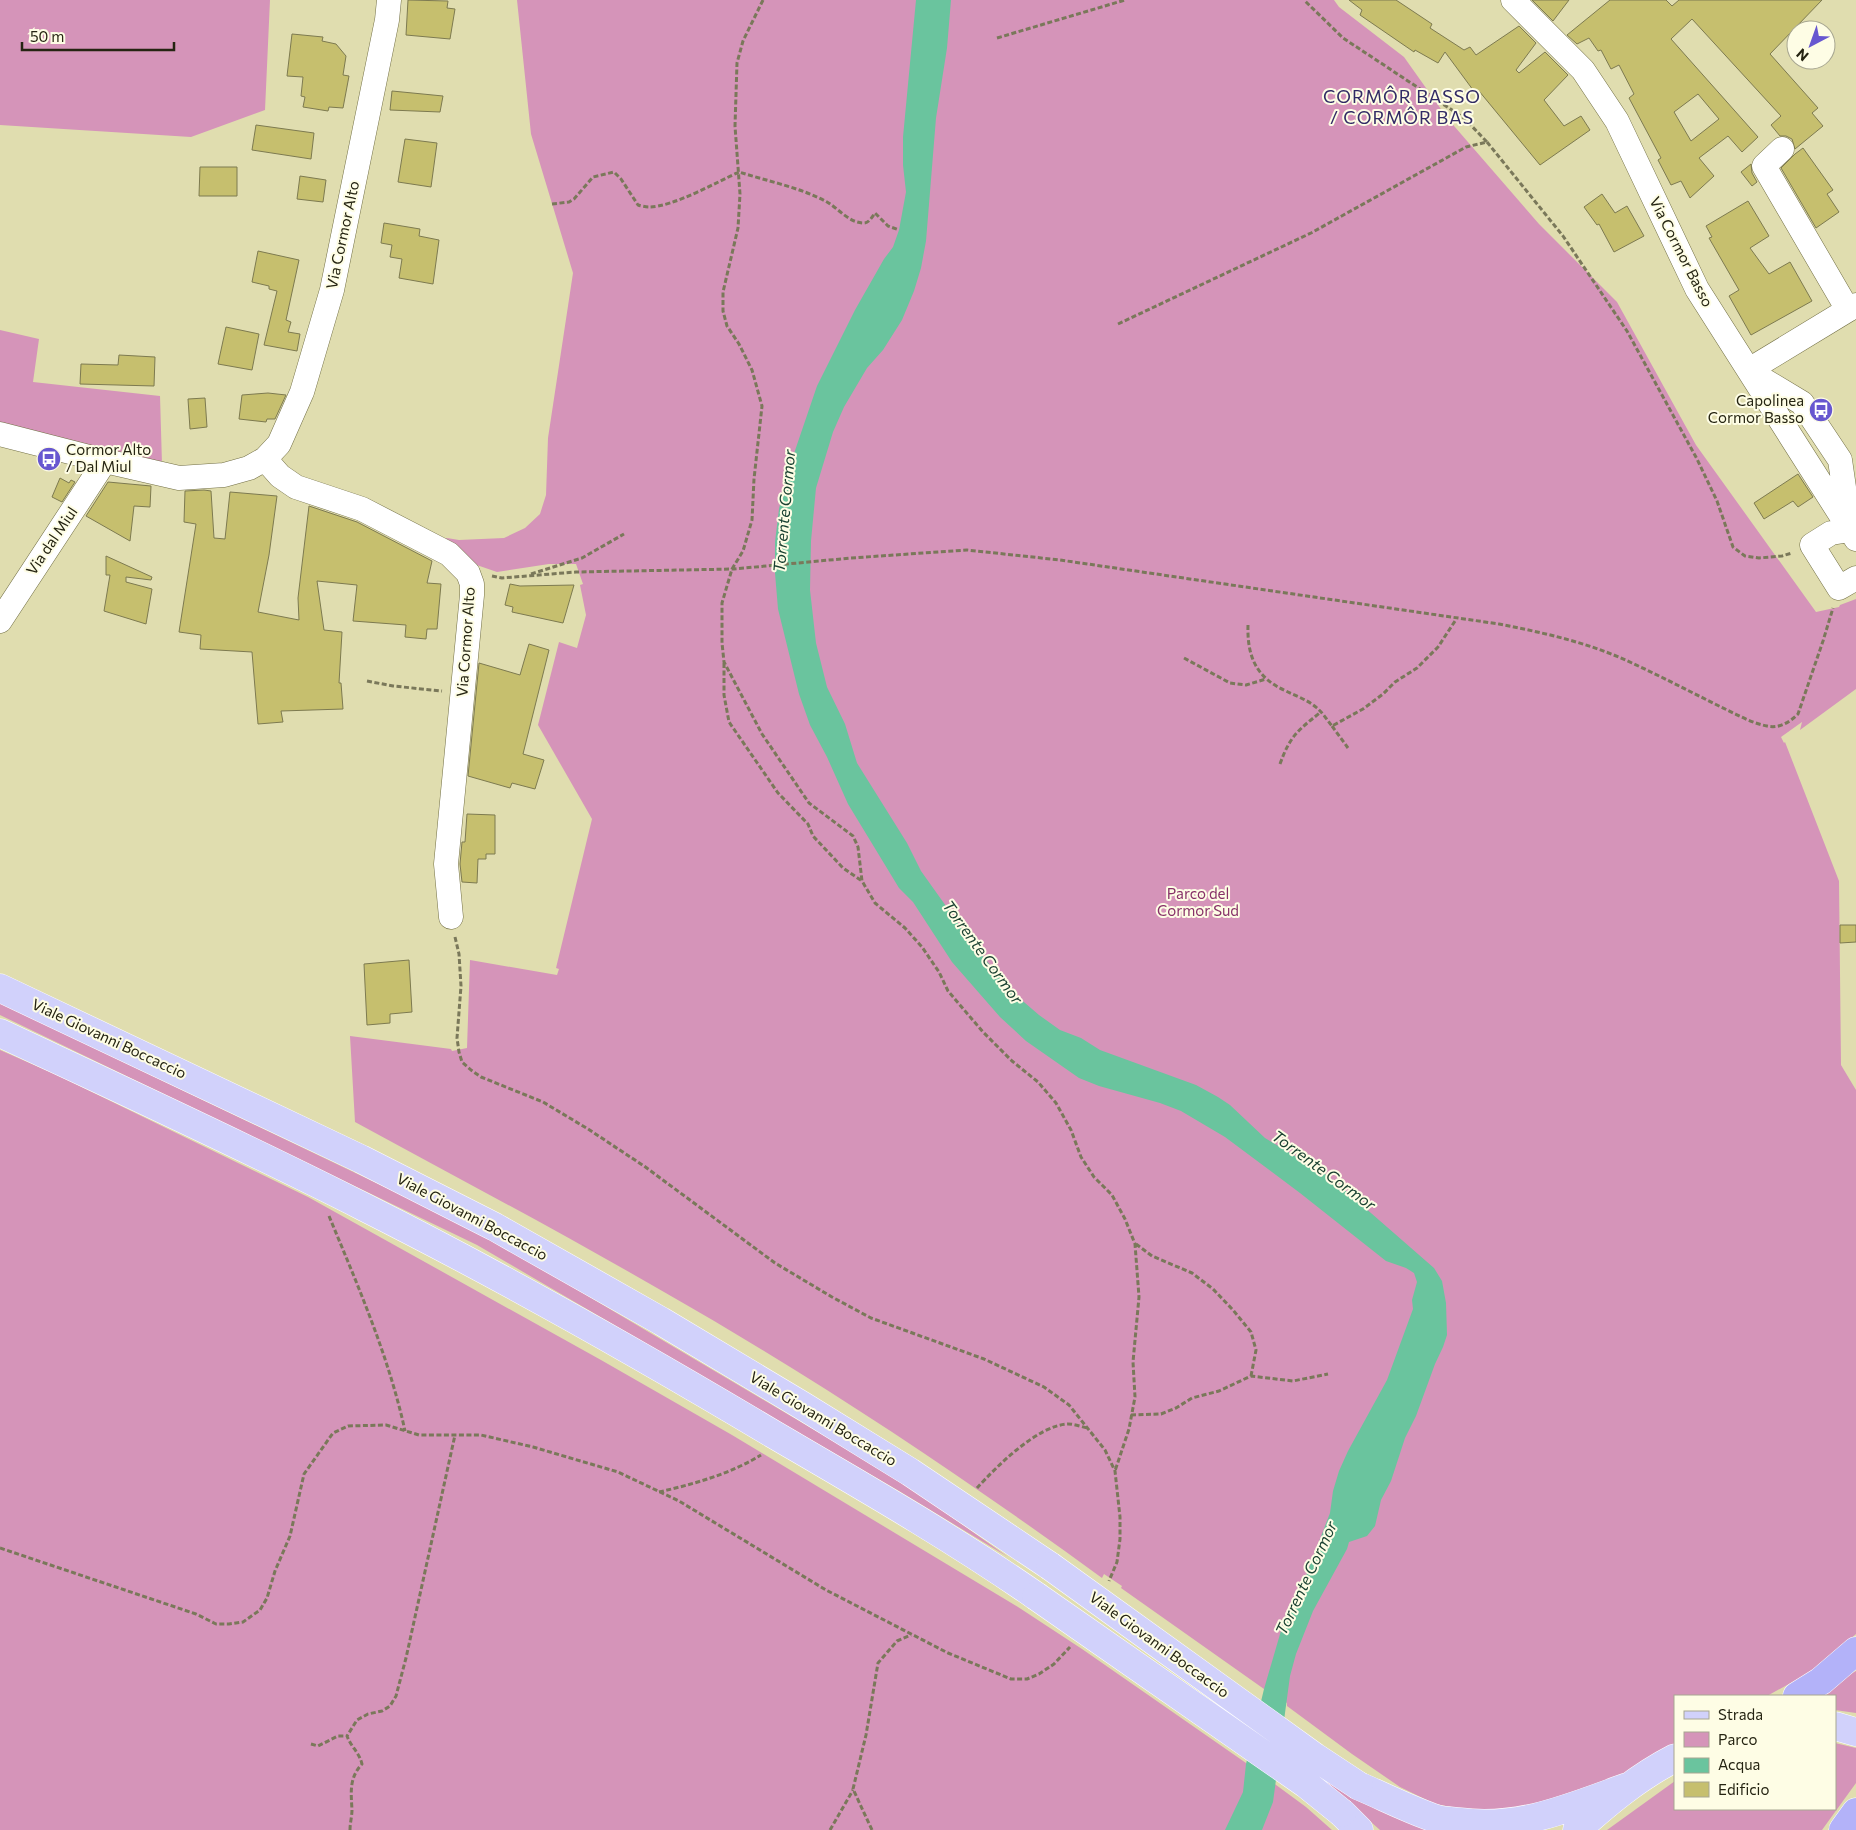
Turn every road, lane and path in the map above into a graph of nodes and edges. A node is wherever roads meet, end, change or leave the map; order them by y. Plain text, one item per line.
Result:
1 (389, 0) edge
2 (763, 0) edge
3 (1124, 0) edge
4 (1304, 0) edge
5 (1513, 0) edge
6 (997, 38) dead end
7 (1487, 142) junction
8 (1782, 149) dead end
9 (739, 172) junction
10 (552, 204) dead end
11 (899, 230) dead end
12 (1804, 262) dead end
13 (1846, 311) edge
14 (1118, 324) dead end
15 (1749, 370) junction
16 (0, 434) edge
17 (265, 459) junction
18 (105, 461) junction
19 (1854, 532) edge
20 (624, 534) dead end
21 (1782, 556) dead end
22 (733, 569) junction
23 (468, 573) junction
24 (526, 576) junction
25 (1856, 578) edge
26 (1834, 606) dead end
27 (1456, 618) junction
28 (0, 621) edge
29 (1248, 625) dead end
30 (1184, 658) dead end
31 (724, 662) junction
32 (1266, 679) junction
33 (367, 681) dead end
34 (463, 693) junction
35 (1321, 712) junction
36 (1332, 726) junction
37 (1348, 748) dead end
38 (1280, 764) dead end
39 (862, 881) junction
40 (450, 916) joint
41 (0, 988) edge
42 (0, 1033) edge
43 (315, 1183) junction
44 (1135, 1244) junction
45 (1328, 1374) dead end
46 (1251, 1376) junction
47 (1131, 1415) junction
48 (1088, 1428) junction
49 (406, 1432) junction
50 (455, 1435) junction
51 (785, 1440) junction
52 (1115, 1471) junction
53 (659, 1492) junction
54 (961, 1506) junction
55 (0, 1548) edge
56 (1109, 1581) dead end
57 (911, 1635) junction
58 (1856, 1651) edge
59 (1039, 1674) dead end
60 (1799, 1695) edge
61 (1836, 1726) edge
62 (1856, 1732) edge
63 (346, 1736) junction
64 (311, 1744) dead end
65 (1674, 1759) edge
66 (1627, 1787) junction
67 (853, 1789) junction
68 (1856, 1812) edge
69 (1350, 1821) edge
70 (350, 1830) edge
71 (830, 1830) edge
72 (872, 1830) edge
73 (1577, 1830) edge
74 (1843, 1830) edge

1 - 17 street, Via Cormor Alto
2 - 9 path
3 - 6 path
4 - 7 path
5 - 15 street, Via Cormor Basso
7 - 14 path
7 - 21 path
8 - 13 street
9 - 10 path
9 - 11 path
9 - 22 path
12 - 13 street
13 - 15 street
15 - 19 street, Via Cormor Basso
16 - 18 street, Via Cormor Alto
17 - 18 street, Via Cormor Alto
17 - 23 street, Via Cormor Alto
18 - 28 street, Via dal Miul
19 - 25 street
20 - 24 path
22 - 24 path
22 - 27 path
22 - 31 path
23 - 24 path
23 - 34 street, Via Cormor Alto
26 - 27 path
27 - 36 path
29 - 32 path
30 - 32 path
31 - 39 path
31 - 39 path
32 - 35 path
33 - 34 path
34 - 40 street, Via Cormor Alto
35 - 36 path
35 - 38 path
36 - 37 path
39 - 44 path
40 - 48 path
41 - 54 main road, Viale Giovanni Boccaccio
42 - 43 main road, Viale Giovanni Boccaccio
43 - 49 path
43 - 51 main road, Viale Giovanni Boccaccio
44 - 46 path
44 - 47 path
45 - 46 path
46 - 47 path
47 - 52 path
48 - 52 path
48 - 54 path
49 - 50 path
49 - 55 path
50 - 53 path
50 - 63 path
51 - 53 path
51 - 69 main road, Viale Giovanni Boccaccio, bridge
52 - 56 path
53 - 57 path
54 - 66 main road, Viale Giovanni Boccaccio, bridge
57 - 59 path
57 - 67 path
58 - 60 highway
61 - 62 main road
63 - 64 path
63 - 70 path
65 - 66 main road
66 - 73 main road
67 - 71 path
67 - 72 path
68 - 74 highway

